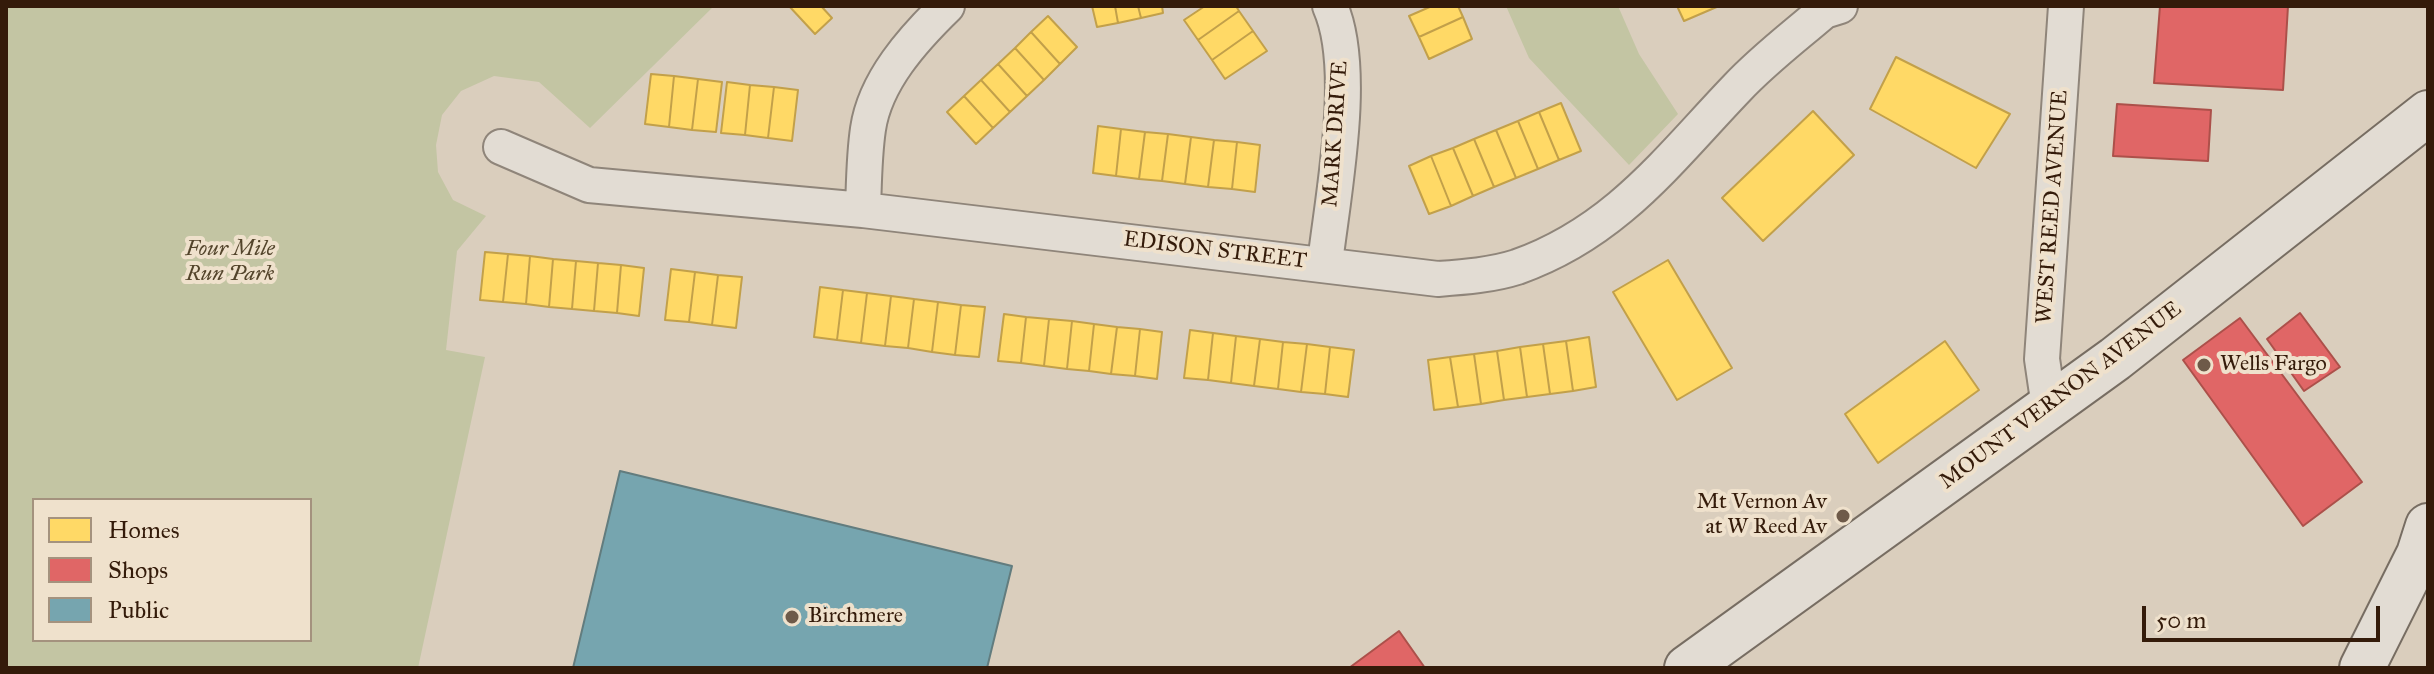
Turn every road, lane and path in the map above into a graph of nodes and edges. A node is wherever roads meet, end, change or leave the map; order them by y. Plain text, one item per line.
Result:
1 (947, 6) edge
2 (1330, 6) edge
3 (2066, 6) edge
4 (1828, 8) edge
5 (2428, 113) edge
6 (501, 147) dead end
7 (863, 210) junction
8 (1325, 263) junction
9 (2049, 407) junction
10 (2428, 526) edge
11 (1687, 668) edge
12 (2362, 668) edge

1 - 7 street
2 - 8 street, MARK DRIVE
3 - 9 street, WEST REED AVENUE
4 - 8 street, EDISON STREET
5 - 9 main road, MOUNT VERNON AVENUE
6 - 7 street, EDISON STREET
7 - 8 street, EDISON STREET
9 - 11 main road, MOUNT VERNON AVENUE
10 - 12 main road

